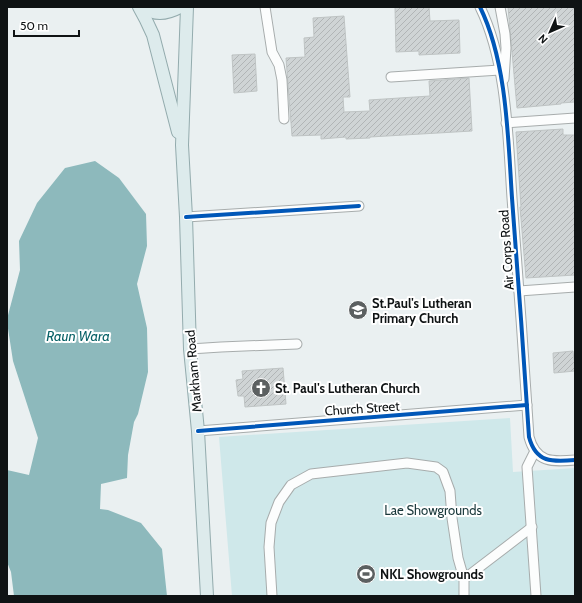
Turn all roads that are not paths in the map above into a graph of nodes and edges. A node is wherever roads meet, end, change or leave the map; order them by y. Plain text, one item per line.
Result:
1 (139, 7) edge
2 (180, 7) edge
3 (187, 7) edge
4 (265, 7) edge
5 (480, 7) edge
6 (500, 7) edge
7 (500, 70) junction
8 (391, 77) dead end
9 (503, 92) junction
10 (575, 118) edge
11 (284, 119) dead end
12 (506, 123) junction
13 (182, 145) junction
14 (359, 206) dead end
15 (186, 217) junction
16 (575, 287) edge
17 (519, 291) junction
18 (297, 344) dead end
19 (190, 349) junction
20 (527, 405) junction
21 (198, 431) junction
22 (535, 451) junction
23 (575, 460) edge
24 (532, 527) junction
25 (464, 579) junction
26 (207, 596) edge
27 (272, 596) edge
28 (464, 596) edge
29 (536, 596) edge

1 - 2 main road
1 - 13 main road, Markham Road
3 - 13 main road, Markham Road
4 - 11 street
5 - 7 street, Air Corps Road
6 - 9 street, Air Corps Road
7 - 8 street
7 - 9 street, Air Corps Road
9 - 12 street, Air Corps Road
10 - 12 street
12 - 17 street, Air Corps Road
13 - 15 main road, Markham Road
14 - 15 street
15 - 19 main road, Markham Road
16 - 17 street
17 - 20 street, Air Corps Road
18 - 19 street
19 - 21 main road, Markham Road
20 - 21 street, Church Street
20 - 22 street, Air Corps Road
21 - 26 main road, Markham Road
22 - 23 street
22 - 24 street
24 - 25 street
24 - 29 street
25 - 27 street
25 - 28 street

